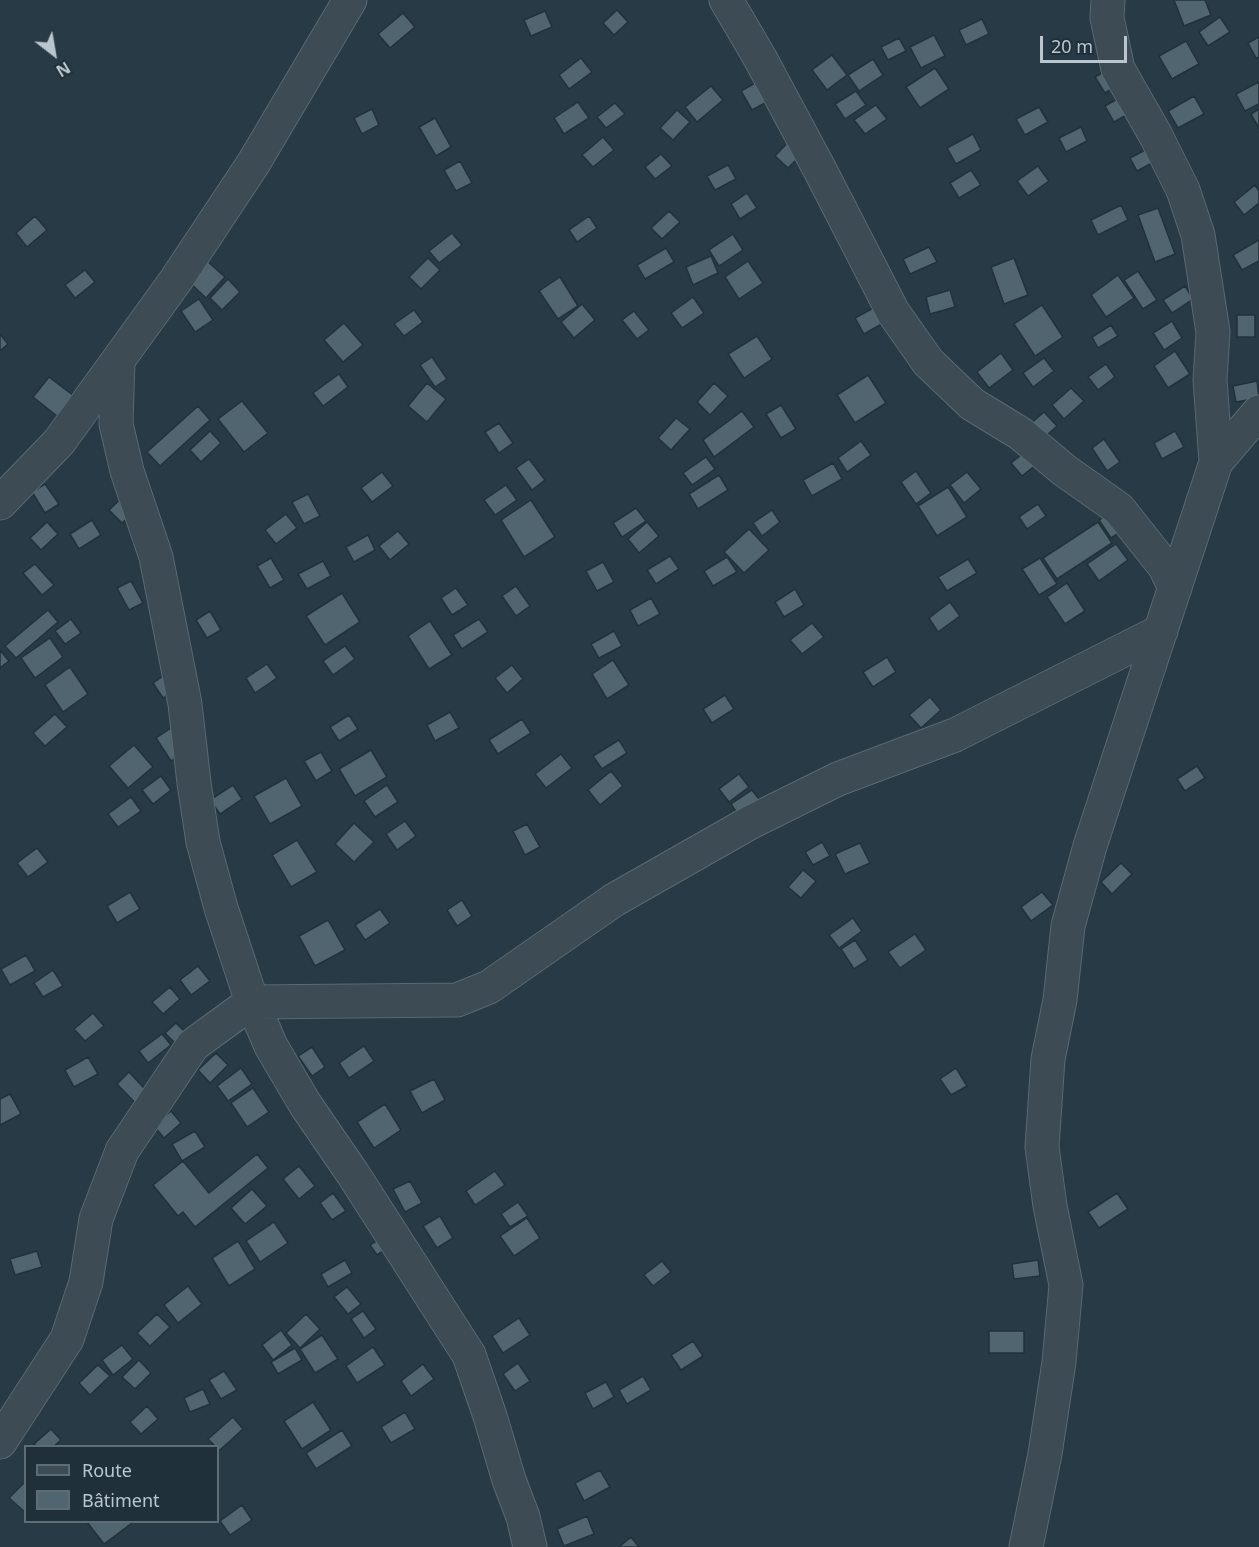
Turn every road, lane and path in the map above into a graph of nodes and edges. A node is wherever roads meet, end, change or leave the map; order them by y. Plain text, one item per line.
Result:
1 (350, 0) edge
2 (726, 0) edge
3 (1108, 0) edge
4 (118, 361) junction
5 (1259, 412) edge
6 (1216, 462) junction
7 (0, 503) edge
8 (1174, 588) junction
9 (1161, 630) junction
10 (252, 1002) junction
11 (0, 1442) edge
12 (530, 1547) edge
13 (1026, 1547) edge

1 - 4 street
2 - 8 street
3 - 6 street
4 - 7 street
4 - 10 street
5 - 6 street
6 - 8 street
8 - 9 street
9 - 10 street
9 - 13 street
10 - 11 street
10 - 12 street

